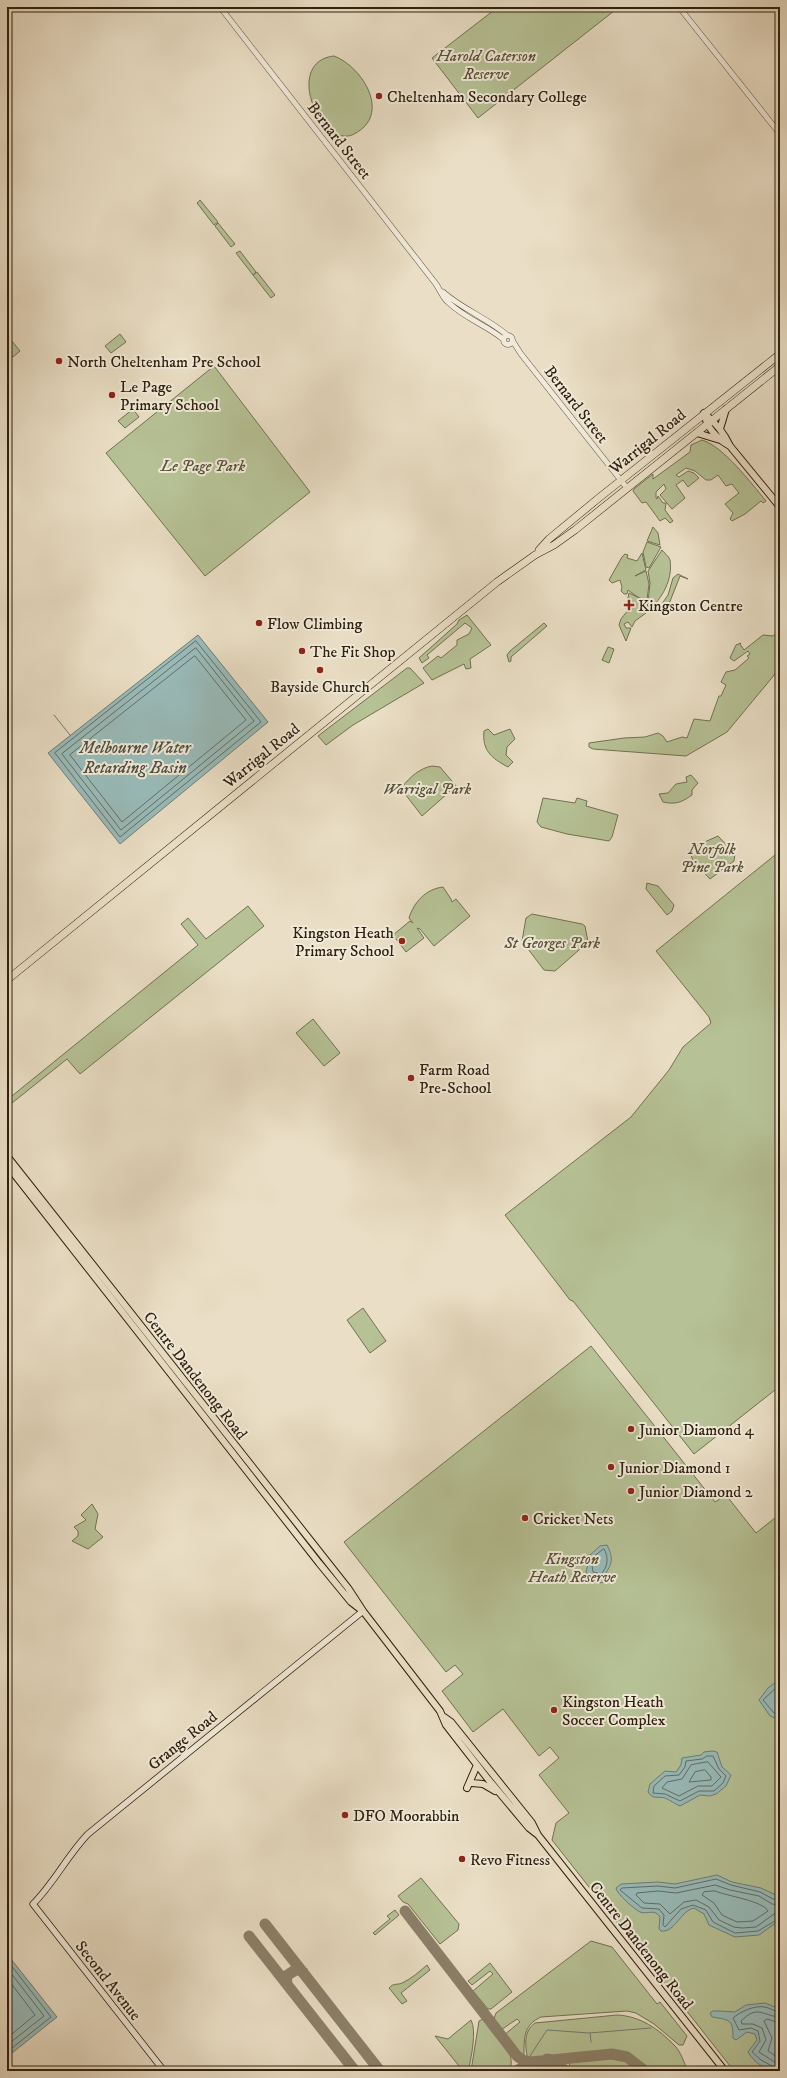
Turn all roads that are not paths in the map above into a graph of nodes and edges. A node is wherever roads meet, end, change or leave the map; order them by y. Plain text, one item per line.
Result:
1 (220, 7) edge
2 (679, 7) edge
3 (780, 134) edge
4 (780, 354) edge
5 (780, 366) edge
6 (726, 409) junction
7 (704, 413) junction
8 (710, 422) junction
9 (720, 429) junction
10 (697, 433) junction
11 (720, 440) junction
12 (730, 446) junction
13 (621, 480) junction
14 (627, 488) junction
15 (780, 507) edge
16 (535, 554) junction
17 (7, 980) edge
18 (7, 1156) edge
19 (7, 1165) edge
20 (363, 1611) junction
21 (443, 1716) junction
22 (477, 1765) junction
23 (500, 1794) junction
24 (538, 1835) junction
25 (33, 1904) joint
26 (164, 2071) edge
27 (725, 2071) edge

1 - 13 street, Bernard Street
2 - 3 street
4 - 7 highway, Warrigal Road
5 - 6 highway, Warrigal Road
6 - 8 highway, Warrigal Road
6 - 9 main road
7 - 8 main road
7 - 13 highway, Warrigal Road
8 - 9 main road
8 - 10 highway, Warrigal Road
8 - 11 main road
9 - 12 main road
10 - 11 main road
10 - 14 highway, Warrigal Road
11 - 12 main road
12 - 15 main road
13 - 14 street, Bernard Street
13 - 16 highway, Warrigal Road
14 - 16 highway, Warrigal Road
16 - 17 highway, Warrigal Road
18 - 20 main road, Centre Dandenong Road
19 - 20 main road, Centre Dandenong Road
20 - 21 main road, Centre Dandenong Road
20 - 25 main road, Grange Road
21 - 22 main road, Centre Dandenong Road
21 - 24 main road, Centre Dandenong Road
22 - 23 main road, Centre Dandenong Road
22 - 23 main road
23 - 24 main road, Centre Dandenong Road
24 - 27 main road, Centre Dandenong Road
25 - 26 main road, Second Avenue

